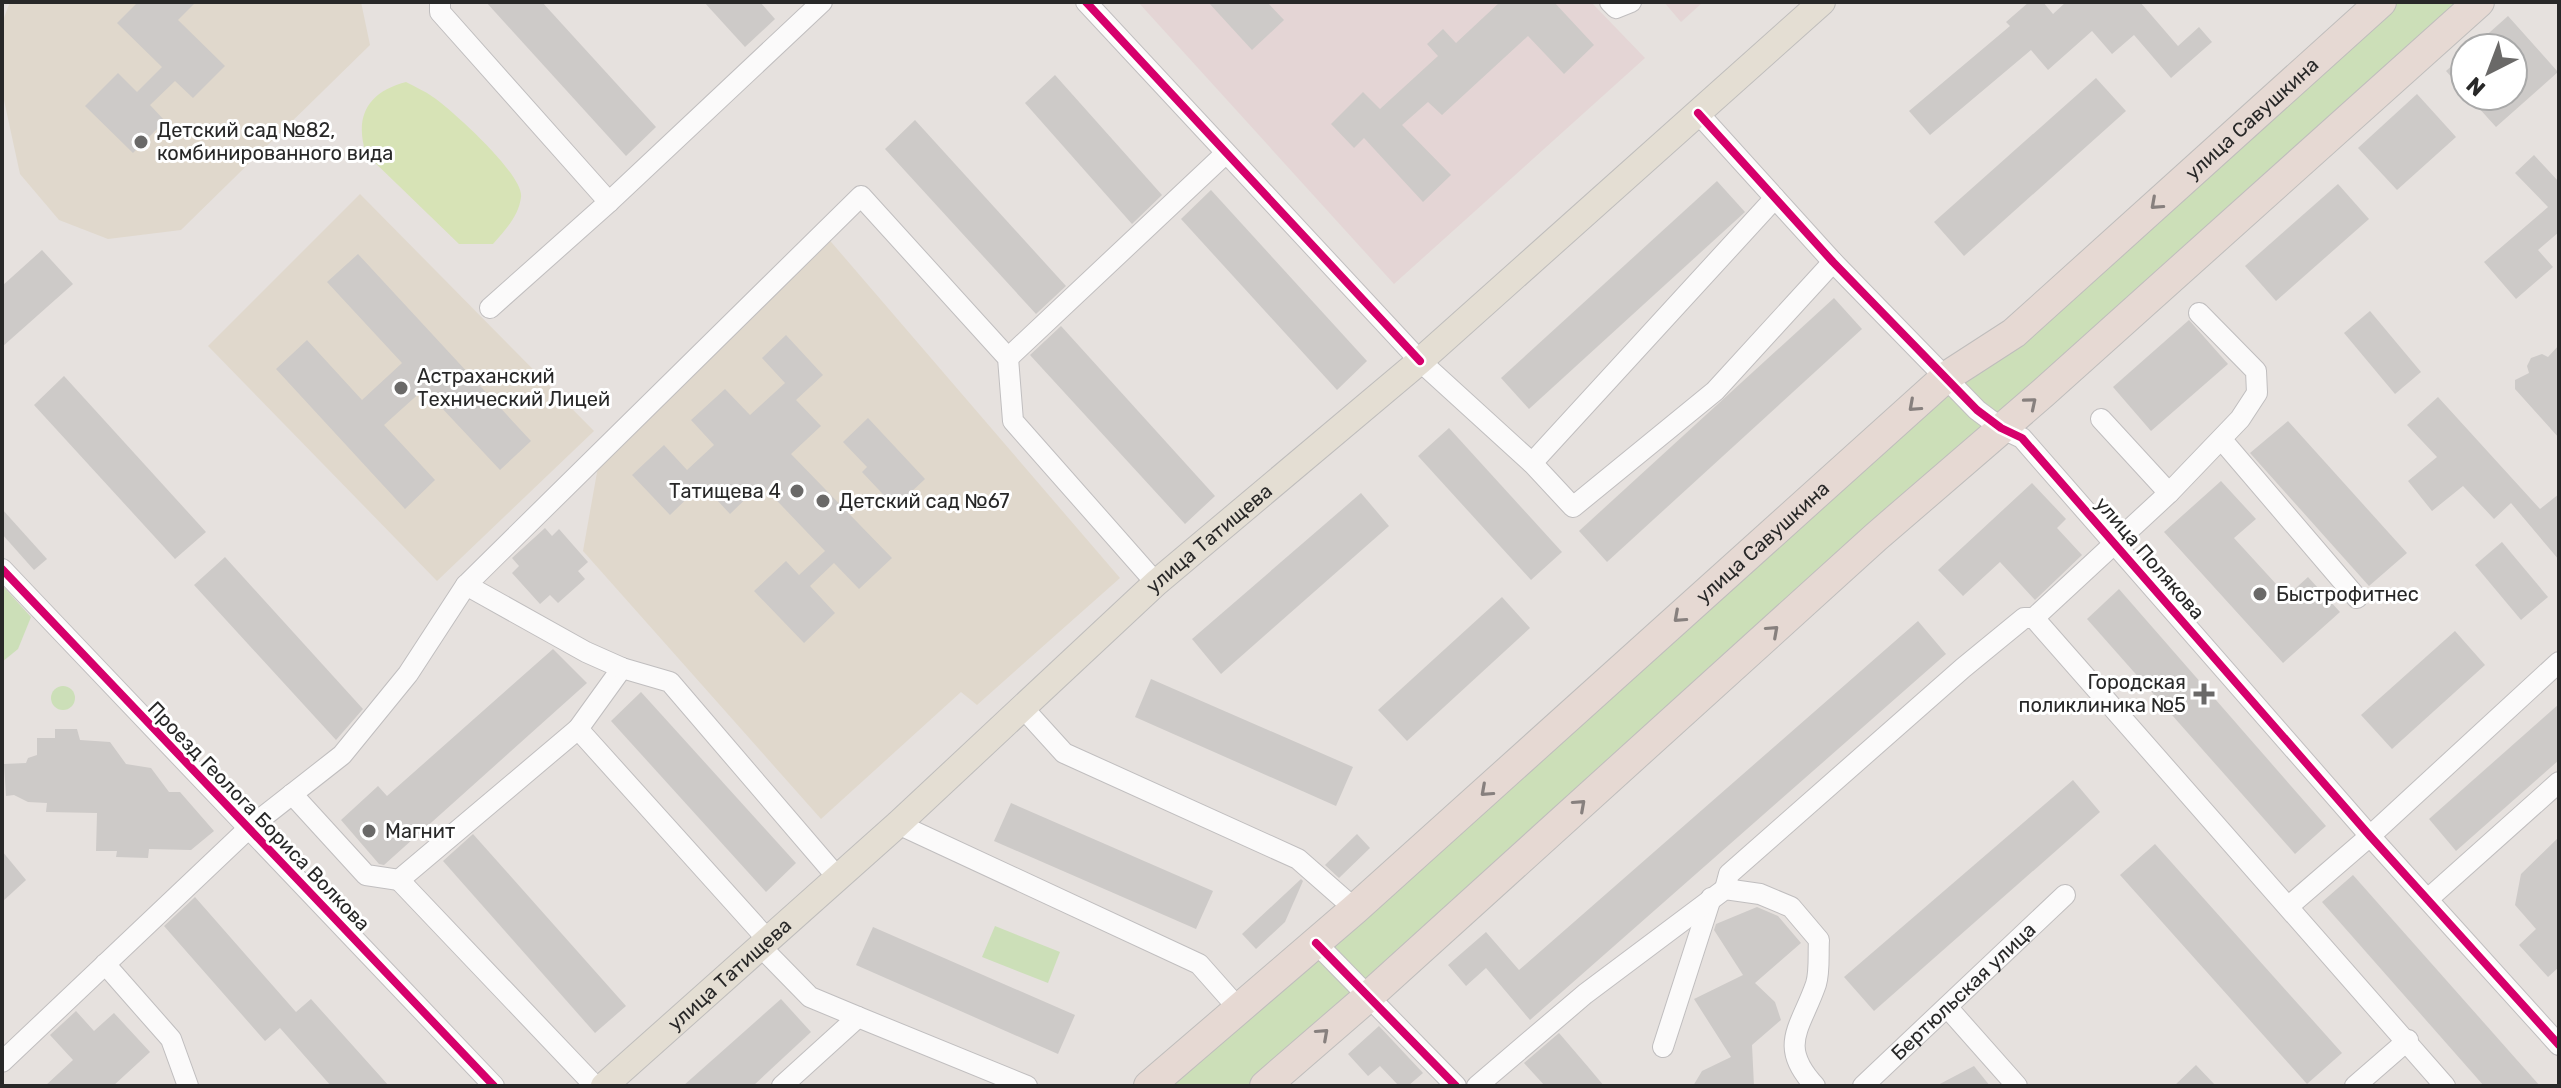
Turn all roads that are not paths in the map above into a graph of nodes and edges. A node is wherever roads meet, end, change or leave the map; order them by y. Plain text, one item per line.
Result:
1 (440, 2) edge
2 (822, 2) edge
3 (1086, 2) edge
4 (1610, 2) edge
5 (1631, 2) edge
6 (1822, 2) edge
7 (2381, 2) edge
8 (2479, 2) edge
9 (1698, 113) junction
10 (1225, 154) junction
11 (1775, 198) junction
12 (609, 202) junction
13 (1833, 262) junction
14 (490, 308) dead end
15 (2199, 313) dead end
16 (1008, 358) junction
17 (1420, 361) junction
18 (1946, 377) junction
19 (2101, 419) dead end
20 (2001, 428) junction
21 (2222, 440) junction
22 (1532, 463) junction
23 (2169, 493) junction
24 (2116, 542) junction
25 (2, 569) edge
26 (1156, 583) junction
27 (466, 585) junction
28 (2357, 598) dead end
29 (2034, 618) junction
30 (2559, 662) edge
31 (622, 668) junction
32 (1024, 709) junction
33 (578, 729) junction
34 (2559, 782) edge
35 (292, 794) junction
36 (898, 824) junction
37 (249, 828) junction
38 (2370, 836) junction
39 (838, 878) junction
40 (399, 880) junction
41 (1718, 894) junction
42 (2065, 895) dead end
43 (2428, 899) junction
44 (2289, 906) junction
45 (1355, 909) junction
46 (764, 943) junction
47 (1316, 943) junction
48 (105, 964) junction
49 (1369, 996) junction
50 (1947, 1007) junction
51 (1238, 1008) junction
52 (858, 1017) junction
53 (2555, 1032) edge
54 (2408, 1040) junction
55 (1663, 1047) dead end
56 (2, 1062) edge
57 (188, 1086) edge
58 (494, 1086) edge
59 (595, 1086) edge
60 (604, 1086) edge
61 (782, 1086) edge
62 (1027, 1086) edge
63 (1149, 1086) edge
64 (1265, 1086) edge
65 (1456, 1086) edge
66 (1477, 1086) edge
67 (1815, 1086) edge
68 (1863, 1086) edge
69 (2017, 1086) edge
70 (2355, 1086) edge
71 (2445, 1086) edge

1 - 12 street
2 - 12 street
3 - 10 street
4 - 5 street
6 - 9 main road, улица Татищева
7 -> 18 highway, улица Савушкина
20 -> 8 highway
9 - 11 street, улица Полякова
9 - 17 main road, улица Татищева
10 - 16 street
10 - 17 street
11 - 13 street, улица Полякова
11 - 22 street
12 - 14 street
13 - 18 street, улица Полякова
13 - 22 street
15 - 21 street
16 - 26 street
16 - 27 street
17 - 22 street
17 - 26 main road, улица Татищева
18 - 20 street, улица Полякова
18 -> 45 highway, улица Савушкина
19 - 23 street
20 - 24 street, улица Полякова
49 -> 20 highway
21 - 23 street
21 - 28 street
23 - 24 street
24 - 29 street
24 - 38 street, улица Полякова
25 - 37 street, Проезд Геолога Бориса Волкова
26 - 32 main road, улица Татищева
27 - 31 street
27 - 35 street
29 - 41 street
29 - 44 street
30 - 38 street
31 - 33 street
31 - 39 street
32 - 36 main road, улица Татищева
32 - 45 street
33 - 40 street
33 - 46 street
34 - 43 street
35 - 37 street
35 - 40 street
36 - 39 main road, улица Татищева
36 - 51 street
37 - 48 street
37 - 58 street, Проезд Геолога Бориса Волкова
38 - 43 street, улица Полякова
38 - 44 street
39 - 46 main road, улица Татищева
40 - 59 street
41 - 55 street
41 - 66 street
41 - 67 street
42 - 50 street, Бертюльская улица
43 - 53 street, улица Полякова
44 - 54 street
45 - 47 highway, улица Савушкина
46 - 52 street
46 - 60 main road, улица Татищева
47 - 49 street
47 - 51 highway, улица Савушкина
48 - 56 street
48 - 57 street
64 -> 49 highway
49 - 65 street
50 - 68 street, Бертюльская улица
50 - 69 street
51 - 63 highway, улица Савушкина
52 - 61 street
52 - 62 street
54 - 70 street
54 - 71 street

